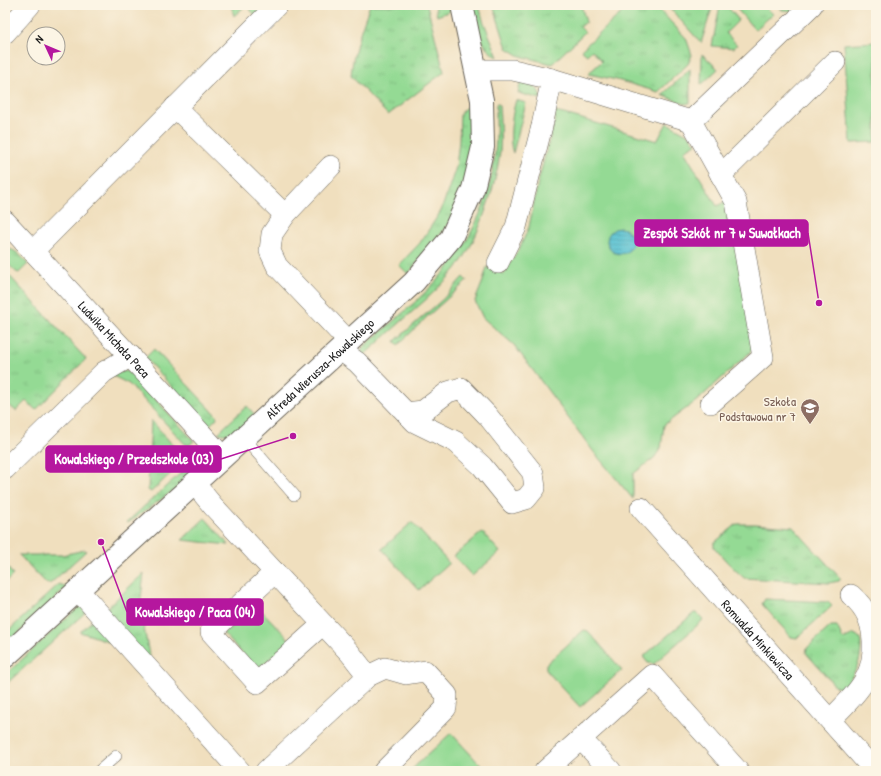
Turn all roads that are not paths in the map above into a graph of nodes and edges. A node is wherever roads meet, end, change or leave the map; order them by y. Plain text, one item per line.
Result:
1 (30, 5) edge
2 (277, 5) edge
3 (462, 5) edge
4 (812, 5) edge
5 (5, 33) edge
6 (835, 62) dead end
7 (476, 70) junction
8 (552, 78) junction
9 (175, 107) junction
10 (691, 121) junction
11 (331, 166) dead end
12 (721, 175) junction
13 (285, 215) junction
14 (7, 229) edge
15 (33, 251) junction
16 (498, 263) dead end
17 (344, 346) junction
18 (131, 356) junction
19 (710, 403) dead end
20 (406, 413) junction
21 (244, 438) junction
22 (223, 457) junction
23 (5, 469) edge
24 (194, 483) junction
25 (294, 495) dead end
26 (641, 508) dead end
27 (275, 572) junction
28 (78, 590) junction
29 (851, 595) dead end
30 (322, 624) junction
31 (5, 657) edge
32 (368, 676) junction
33 (830, 720) junction
34 (581, 739) junction
35 (116, 756) dead end
36 (99, 771) edge
37 (240, 771) edge
38 (266, 771) edge
39 (384, 771) edge
40 (545, 771) edge
41 (610, 771) edge
42 (738, 771) edge
43 (875, 771) edge

1 - 5 street
2 - 9 street
3 - 7 street, Alfreda Wierusza-Kowalskiego
4 - 10 street
6 - 12 street
7 - 8 street
7 - 17 street, Alfreda Wierusza-Kowalskiego
8 - 10 street
8 - 16 street
9 - 13 street
9 - 15 street
10 - 12 street
11 - 13 street
12 - 19 street
13 - 17 street
14 - 15 street, Ludwika Michała Paca
15 - 18 street, Ludwika Michała Paca
17 - 20 street
17 - 21 street, Alfreda Wierusza-Kowalskiego
18 - 22 street, Ludwika Michała Paca
18 - 23 street
20 - 20 street
21 - 22 street, Alfreda Wierusza-Kowalskiego
21 - 25 lane
22 - 24 street, Alfreda Wierusza-Kowalskiego
24 - 27 street
24 - 28 street, Alfreda Wierusza-Kowalskiego
26 - 33 street, Romualda Minkiewicza
27 - 30 street
27 - 30 street
28 - 31 street, Alfreda Wierusza-Kowalskiego
28 - 37 street
29 - 33 street
30 - 32 street
32 - 38 street
32 - 39 street
33 - 43 street, Romualda Minkiewicza
34 - 40 street
34 - 41 street
34 - 42 street
35 - 36 lane

